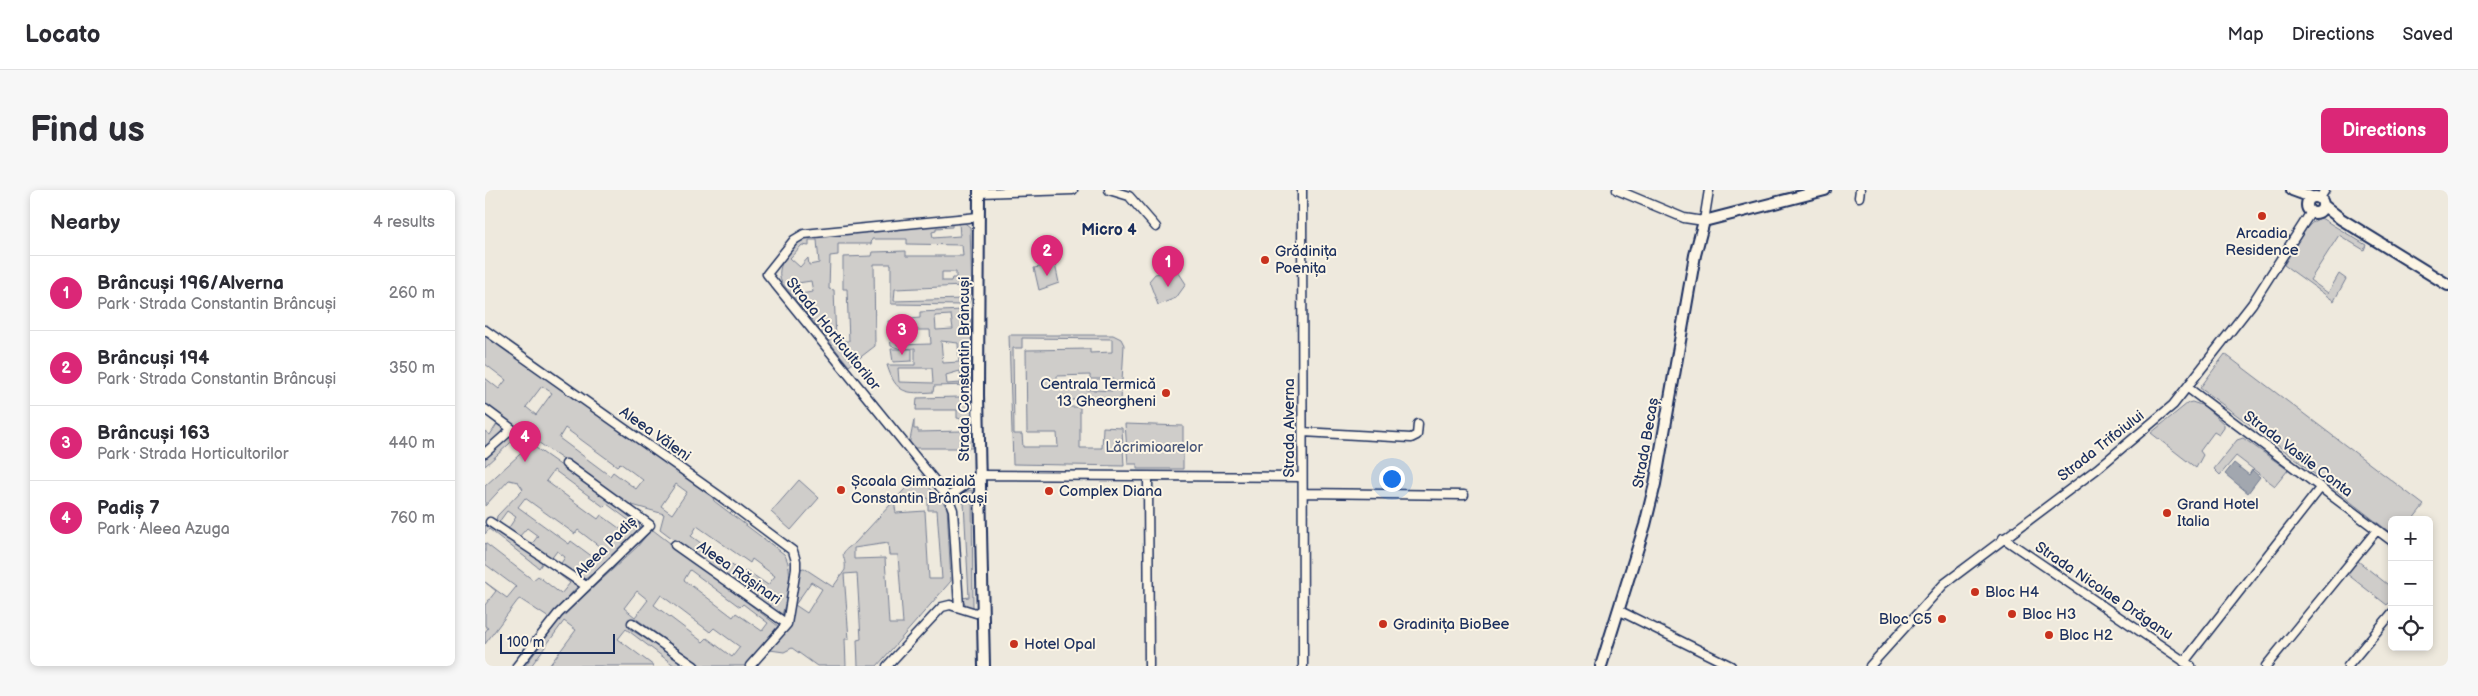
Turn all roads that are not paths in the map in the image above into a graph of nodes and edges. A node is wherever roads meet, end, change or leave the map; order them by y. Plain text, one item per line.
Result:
1 (1073, 190) edge
2 (1109, 190) edge
3 (1302, 190) edge
4 (1617, 190) edge
5 (1709, 190) edge
6 (1825, 190) edge
7 (979, 191) edge
8 (2294, 192) edge
9 (2316, 203) edge
10 (978, 216) junction
11 (1703, 222) junction
12 (1156, 227) dead end
13 (2448, 285) edge
14 (485, 330) edge
15 (2188, 388) junction
16 (485, 409) edge
17 (1418, 424) dead end
18 (1303, 432) junction
19 (485, 453) edge
20 (566, 464) dead end
21 (980, 476) junction
22 (1148, 477) junction
23 (1302, 477) junction
24 (2321, 487) junction
25 (1303, 493) junction
26 (1464, 495) dead end
27 (948, 497) junction
28 (490, 522) dead end
29 (2377, 530) junction
30 (2003, 538) junction
31 (2388, 539) edge
32 (675, 545) dead end
33 (795, 569) joint
34 (586, 586) junction
35 (959, 607) junction
36 (983, 609) junction
37 (1617, 610) junction
38 (2388, 618) edge
39 (632, 623) dead end
40 (787, 624) junction
41 (983, 628) junction
42 (2187, 664) edge
43 (517, 666) edge
44 (694, 666) edge
45 (750, 666) edge
46 (887, 666) edge
47 (984, 666) edge
48 (1149, 666) edge
49 (1303, 666) edge
50 (1601, 666) edge
51 (1731, 666) edge
52 (1870, 666) edge
53 (2266, 666) edge
54 (2348, 666) edge

1 - 7 street, Strada Constantin Brâncuși
2 - 12 street
3 - 18 street, Strada Alverna
4 - 11 street
5 - 11 street
6 - 11 main road
7 - 10 main road, Strada Constantin Brâncuși
8 - 9 main road
9 - 13 main road
9 - 15 street, Strada Trifoiului
10 - 21 main road, Strada Constantin Brâncuși
10 - 27 street, Strada Horticultorilor
11 - 37 main road, Strada Becaș
14 - 33 street, Aleea Văleni
15 - 24 street, Strada Vasile Conta
15 - 30 street, Strada Trifoiului
16 - 19 street
17 - 18 street
18 - 23 street, Strada Alverna
20 - 34 street, Aleea Padiș
21 - 22 street
21 - 27 street
21 - 36 main road, Strada Constantin Brâncuși
22 - 23 street
22 - 48 street
23 - 25 street, Strada Alverna
24 - 29 street, Strada Vasile Conta
24 - 42 street
25 - 26 street
25 - 49 street, Strada Alverna
27 - 35 street, Strada Horticultorilor
28 - 34 street
29 - 31 street, Strada Vasile Conta
29 - 53 street
30 - 42 street, Strada Nicolae Drăganu
30 - 52 street, Strada Trifoiului
32 - 40 street, Aleea Rășinari
33 - 40 street, Aleea Rășinari
34 - 43 street, Aleea Padiș
35 - 36 street
35 - 41 street
35 - 46 street
36 - 41 main road, Strada Constantin Brâncuși
37 - 50 main road, Strada Becaș
37 - 51 street
38 - 54 street
39 - 44 street
40 - 45 street, Aleea Rășinari
41 - 47 main road, Strada Constantin Brâncuși

